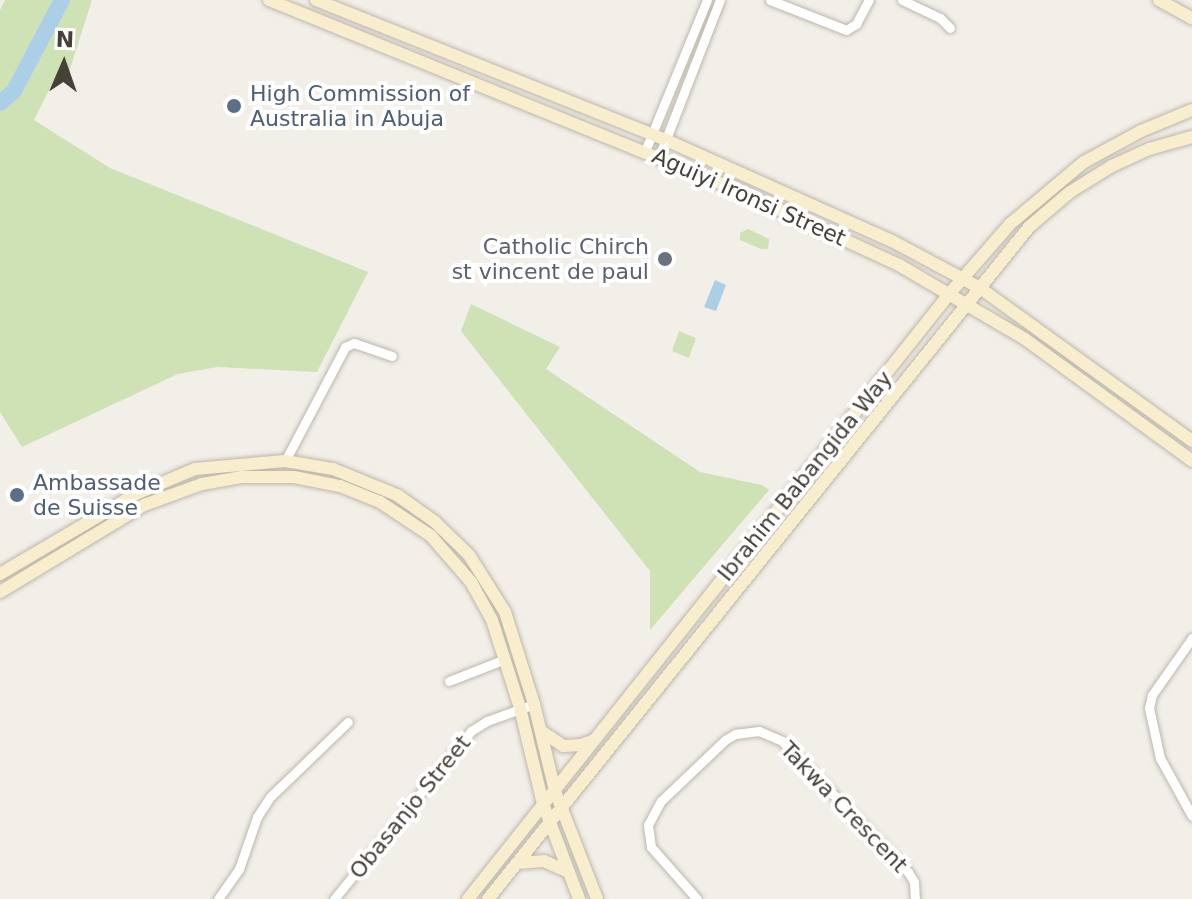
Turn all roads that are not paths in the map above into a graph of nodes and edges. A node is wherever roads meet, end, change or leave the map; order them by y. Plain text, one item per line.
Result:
1 (269, 0) edge
2 (316, 0) edge
3 (707, 0) edge
4 (720, 0) edge
5 (770, 0) edge
6 (869, 0) edge
7 (902, 0) edge
8 (1159, 0) edge
9 (1192, 18) edge
10 (950, 28) dead end
11 (1192, 110) edge
12 (652, 134) junction
13 (1192, 137) edge
14 (666, 140) junction
15 (645, 151) junction
16 (659, 157) junction
17 (963, 278) junction
18 (980, 288) junction
19 (950, 293) junction
20 (967, 304) junction
21 (392, 356) dead end
22 (1192, 441) edge
23 (1191, 457) edge
24 (285, 461) junction
25 (0, 574) edge
26 (0, 592) edge
27 (1192, 638) edge
28 (505, 659) junction
29 (449, 681) dead end
30 (534, 704) junction
31 (520, 708) junction
32 (348, 722) dead end
33 (541, 731) junction
34 (597, 738) junction
35 (555, 791) junction
36 (543, 804) junction
37 (562, 810) junction
38 (1192, 816) edge
39 (550, 823) junction
40 (517, 863) junction
41 (569, 872) junction
42 (218, 899) edge
43 (334, 899) edge
44 (468, 899) edge
45 (488, 899) edge
46 (579, 899) edge
47 (597, 899) edge
48 (697, 899) edge
49 (915, 899) edge

1 - 15 main road, Aguiyi Ironsi Street
2 - 12 main road, Aguiyi Ironsi Street
3 - 12 street
4 - 14 street
5 - 6 street
7 - 10 street
8 - 9 main road
11 - 17 main road, Ibrahim Babangida Way
12 - 14 main road, Aguiyi Ironsi Street
12 - 15 street
13 - 18 main road, Ibrahim Babangida Way
14 - 16 street
14 - 17 main road, Aguiyi Ironsi Street
15 - 16 main road, Aguiyi Ironsi Street
16 - 19 main road, Aguiyi Ironsi Street
17 - 18 main road, Aguiyi Ironsi Street
17 - 19 main road, Ibrahim Babangida Way
18 - 20 main road, Ibrahim Babangida Way
18 - 22 main road, Aguiyi Ironsi Street
19 - 20 main road, Aguiyi Ironsi Street
19 - 34 main road, Ibrahim Babangida Way
20 - 23 main road, Aguiyi Ironsi Street
20 - 37 main road, Ibrahim Babangida Way
21 - 24 street
24 - 25 main road
24 - 30 main road
26 - 28 main road
27 - 38 street
28 - 29 street
28 - 31 main road
30 - 31 street, Obasanjo Street
30 - 33 main road
31 - 36 main road
31 - 43 street, Obasanjo Street
32 - 42 street
33 - 34 main road
33 - 35 main road
34 - 35 main road, Ibrahim Babangida Way
35 - 36 main road, Ibrahim Babangida Way
35 - 37 main road
36 - 39 main road
36 - 44 main road, Ibrahim Babangida Way
37 - 39 main road, Ibrahim Babangida Way
37 - 47 main road
39 - 40 main road, Ibrahim Babangida Way
39 - 41 main road
40 - 41 main road
40 - 45 main road, Ibrahim Babangida Way
41 - 46 main road
48 - 49 street, Takwa Crescent

